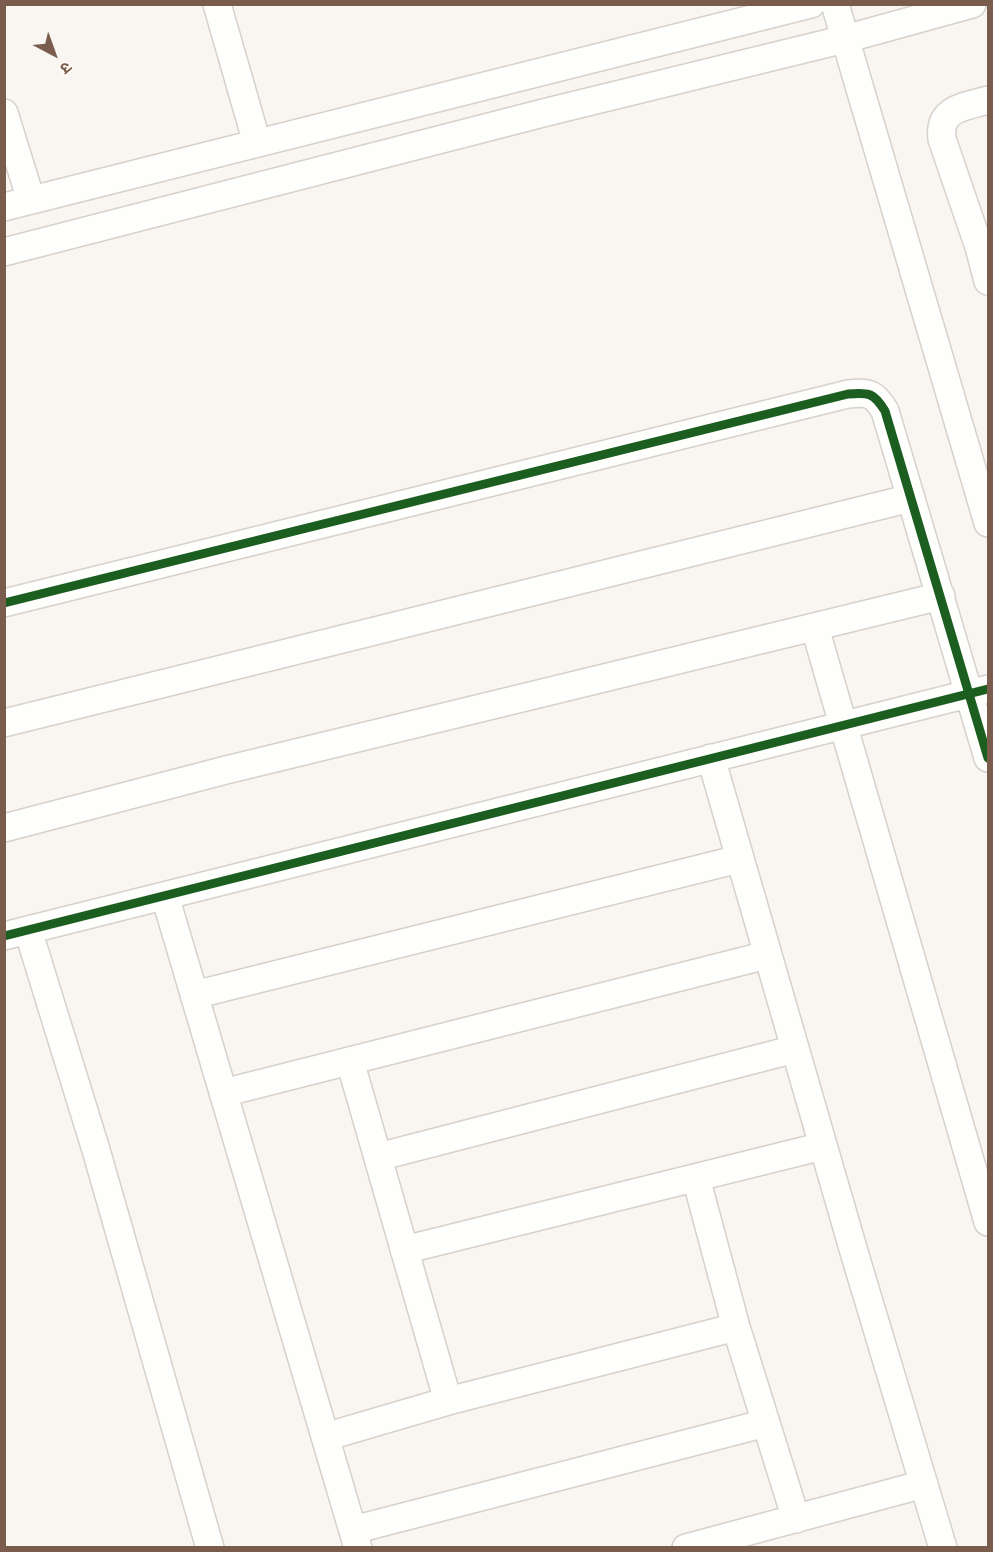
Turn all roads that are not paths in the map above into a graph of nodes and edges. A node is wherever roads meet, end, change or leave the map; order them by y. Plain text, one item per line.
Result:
1 (217, 4) edge
2 (811, 4) edge
3 (835, 4) edge
4 (972, 4) edge
5 (845, 39) junction
6 (988, 100) edge
7 (4, 113) edge
8 (257, 144) junction
9 (31, 200) junction
10 (4, 207) edge
11 (984, 246) edge
12 (4, 252) edge
13 (988, 281) edge
14 (912, 498) junction
15 (988, 523) edge
16 (941, 596) junction
17 (4, 603) edge
18 (815, 628) junction
19 (979, 691) edge
20 (4, 723) edge
21 (842, 726) junction
22 (988, 758) edge
23 (711, 759) junction
24 (4, 828) edge
25 (739, 859) junction
26 (165, 896) junction
27 (16, 933) edge
28 (767, 955) junction
29 (194, 995) junction
30 (795, 1049) junction
31 (350, 1061) junction
32 (223, 1093) junction
33 (823, 1146) junction
34 (378, 1157) junction
35 (696, 1178) junction
36 (984, 1191) edge
37 (988, 1222) edge
38 (404, 1250) junction
39 (736, 1327) junction
40 (448, 1401) junction
41 (766, 1424) junction
42 (325, 1437) junction
43 (924, 1484) junction
44 (796, 1519) junction
45 (355, 1539) edge
46 (210, 1548) edge
47 (686, 1548) edge
48 (943, 1548) edge

1 - 8 street
2 - 8 street
3 - 5 street
4 - 5 street
5 - 12 street
5 - 15 street
6 - 11 street
7 - 9 street
8 - 9 street
9 - 10 street
11 - 13 street
14 - 16 street
14 - 17 street
14 - 20 street
16 - 18 street
16 - 19 street
18 - 21 street
18 - 24 street
19 - 21 street
19 - 22 street
21 - 23 street
21 - 36 street
23 - 25 street
23 - 26 street
25 - 28 street
25 - 29 street
26 - 27 street
26 - 29 street
27 - 46 street
28 - 30 street
28 - 31 street
29 - 32 street
30 - 33 street
30 - 34 street
31 - 32 street
31 - 34 street
32 - 42 street
33 - 35 street
33 - 43 street
34 - 38 street
35 - 38 street
35 - 39 street
36 - 37 street
38 - 40 street
39 - 40 street
39 - 41 street
40 - 42 street
41 - 44 street
41 - 45 street
42 - 45 street
43 - 44 street
43 - 48 street
44 - 47 street

